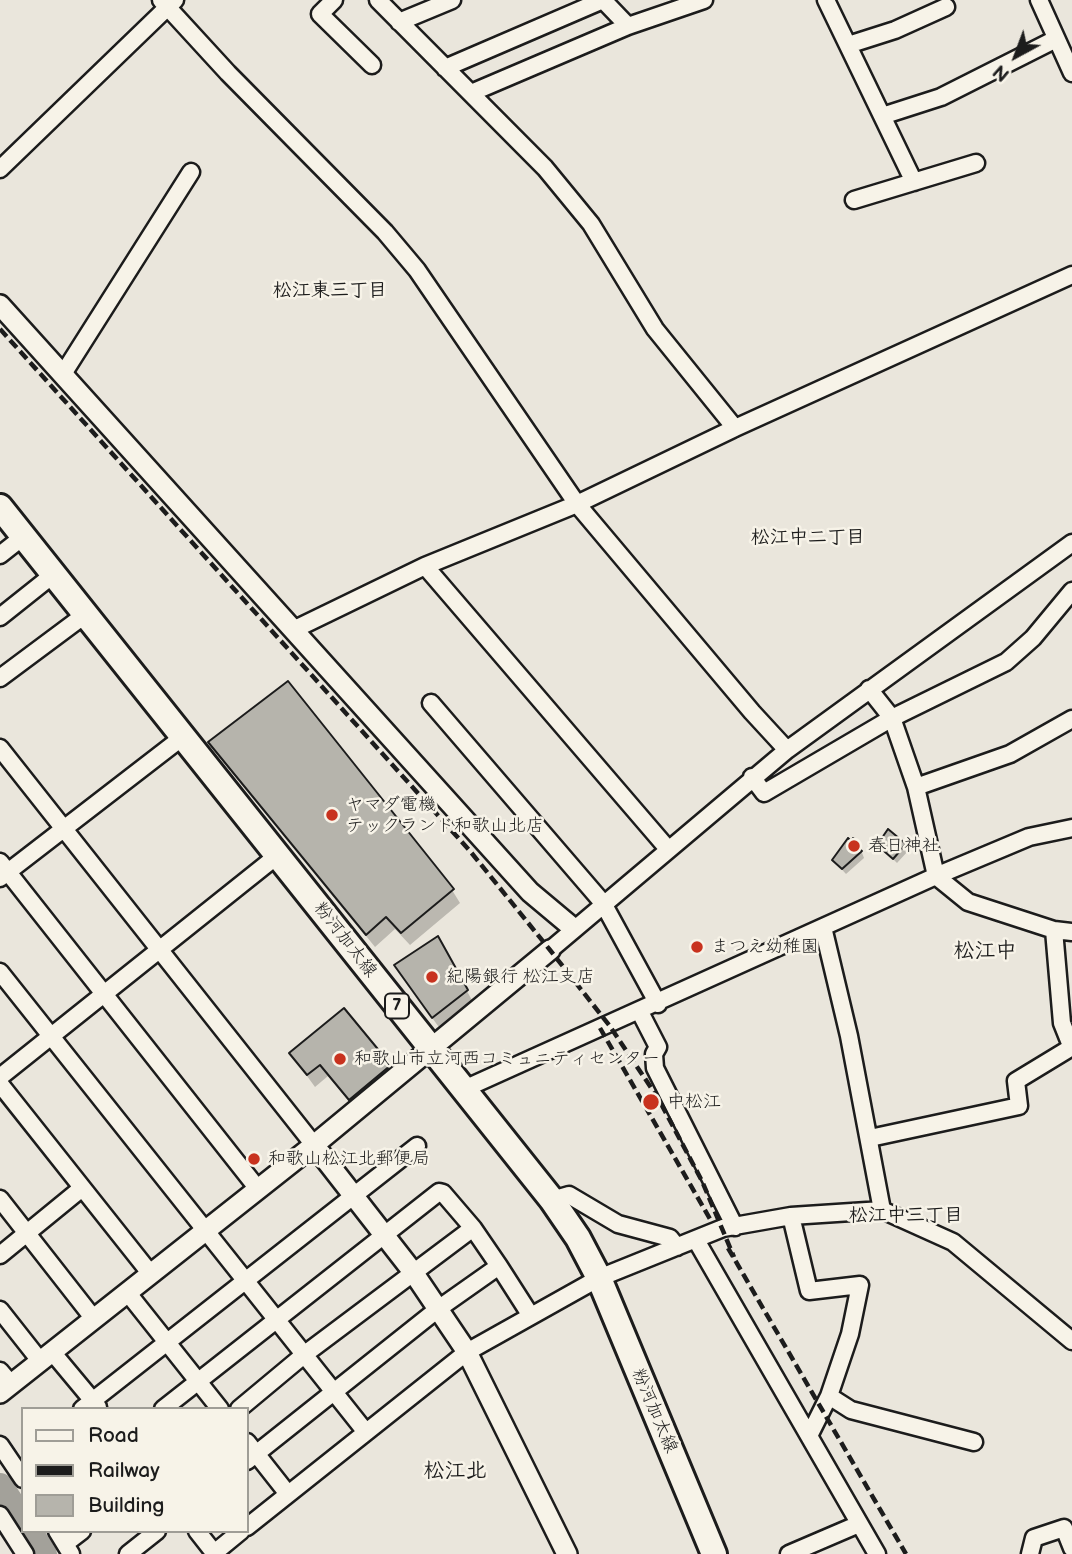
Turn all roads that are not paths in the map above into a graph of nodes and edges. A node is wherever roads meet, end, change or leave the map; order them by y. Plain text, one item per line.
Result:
1 (334, 0) edge
2 (377, 0) edge
3 (452, 0) edge
4 (603, 0) edge
5 (704, 0) edge
6 (826, 0) edge
7 (1039, 0) edge
8 (168, 2) edge
9 (946, 7) dead end
10 (399, 22) junction
11 (628, 26) junction
12 (1056, 39) junction
13 (848, 45) junction
14 (372, 65) dead end
15 (445, 68) junction
16 (1072, 73) edge
17 (471, 93) junction
18 (882, 116) junction
19 (976, 163) dead end
20 (0, 169) edge
21 (191, 172) dead end
22 (914, 181) junction
23 (854, 200) dead end
24 (1072, 275) edge
25 (0, 305) edge
26 (63, 374) junction
27 (735, 428) junction
28 (577, 504) junction
29 (0, 507) edge
30 (24, 536) junction
31 (1072, 543) edge
32 (0, 555) edge
33 (425, 566) junction
34 (54, 574) junction
35 (1072, 591) edge
36 (86, 614) junction
37 (0, 617) edge
38 (293, 630) junction
39 (0, 678) edge
40 (869, 689) junction
41 (431, 703) dead end
42 (892, 718) junction
43 (1072, 719) edge
44 (184, 736) junction
45 (0, 748) edge
46 (787, 750) junction
47 (752, 777) junction
48 (916, 788) junction
49 (1072, 828) edge
50 (64, 829) junction
51 (668, 849) junction
52 (278, 855) junction
53 (3, 871) edge
54 (936, 876) junction
55 (603, 903) junction
56 (823, 927) junction
57 (573, 928) junction
58 (1054, 930) junction
59 (1072, 932) edge
60 (159, 948) junction
61 (550, 950) joint
62 (0, 972) edge
63 (104, 992) junction
64 (658, 1004) junction
65 (640, 1012) junction
66 (51, 1035) junction
67 (1072, 1048) edge
68 (432, 1049) junction
69 (0, 1077) edge
70 (0, 1084) edge
71 (464, 1089) junction
72 (870, 1139) junction
73 (314, 1145) junction
74 (417, 1146) dead end
75 (82, 1188) junction
76 (258, 1189) junction
77 (353, 1195) junction
78 (0, 1199) edge
79 (552, 1200) junction
80 (882, 1210) junction
81 (791, 1216) junction
82 (735, 1227) junction
83 (473, 1228) junction
84 (205, 1229) junction
85 (27, 1234) junction
86 (383, 1234) junction
87 (695, 1240) junction
88 (677, 1247) junction
89 (0, 1255) edge
90 (499, 1266) junction
91 (412, 1272) junction
92 (150, 1273) junction
93 (598, 1278) junction
94 (246, 1279) junction
95 (127, 1292) junction
96 (438, 1309) junction
97 (0, 1310) edge
98 (531, 1316) junction
99 (277, 1317) junction
100 (94, 1319) junction
101 (167, 1341) junction
102 (1072, 1341) edge
103 (467, 1352) junction
104 (305, 1354) junction
105 (47, 1357) junction
106 (198, 1381) junction
107 (4, 1382) edge
108 (334, 1391) junction
109 (830, 1396) junction
110 (92, 1406) edge
111 (166, 1407) edge
112 (218, 1407) edge
113 (241, 1407) edge
114 (365, 1431) junction
115 (809, 1436) junction
116 (974, 1442) dead end
117 (0, 1445) edge
118 (250, 1452) edge
119 (18, 1461) edge
120 (288, 1494) junction
121 (0, 1515) edge
122 (859, 1524) junction
123 (248, 1526) edge
124 (154, 1533) edge
125 (198, 1533) edge
126 (240, 1533) edge
127 (824, 1547) edge
128 (1072, 1548) edge
129 (25, 1554) edge
130 (128, 1554) edge
131 (214, 1554) edge
132 (567, 1554) edge
133 (714, 1554) edge
134 (789, 1554) edge
135 (877, 1554) edge
136 (1030, 1554) edge

1 - 14 street
2 - 10 street
3 - 10 street
4 - 11 street
4 - 15 street
5 - 11 street
6 - 13 street
7 - 12 street
8 - 20 street
8 - 28 street
9 - 13 street
10 - 15 street
11 - 17 street
12 - 16 street
12 - 18 street
13 - 18 street
15 - 17 street
17 - 27 street
18 - 22 street
19 - 22 street
21 - 26 street
22 - 23 street
24 - 27 street
25 - 26 street
26 - 38 street
27 - 28 street
28 - 33 street
28 - 46 street
29 - 30 main road, 粉河加太線 / 7
30 - 32 street
30 - 34 main road, 粉河加太線 / 7
31 - 40 street
33 - 38 street
33 - 51 street
34 - 36 main road, 粉河加太線 / 7
34 - 37 street
35 - 42 street
36 - 39 street
36 - 44 main road, 粉河加太線 / 7
38 - 57 street
40 - 42 street
40 - 46 street
41 - 55 street
42 - 47 street
42 - 48 street
43 - 48 street
44 - 50 street
44 - 52 main road, 粉河加太線 / 7
45 - 50 street
46 - 47 street
47 - 51 street
48 - 54 street
49 - 54 street
50 - 53 street
50 - 60 street
51 - 55 street
52 - 60 street
52 - 68 main road, 粉河加太線 / 7
53 - 63 street
54 - 56 street
54 - 58 street
55 - 57 street
55 - 64 street
56 - 64 street
56 - 72 street
57 - 61 street
58 - 59 street
58 - 67 street
60 - 63 street
60 - 73 street
61 - 68 street
62 - 66 street
63 - 66 street
63 - 76 street
64 - 65 street
65 - 71 street
65 - 82 street
66 - 69 street
66 - 84 street
67 - 72 street
68 - 71 main road, 粉河加太線 / 7
68 - 73 street
70 - 75 street
71 - 79 main road, 粉河加太線 / 7
72 - 80 street
73 - 76 street
73 - 77 street
74 - 77 street
75 - 85 street
75 - 92 street
76 - 84 street
77 - 86 street
77 - 94 street
78 - 85 street
79 - 88 street
79 - 93 main road, 粉河加太線 / 7
80 - 81 street
80 - 102 street
81 - 82 street
81 - 109 street
82 - 87 street
83 - 86 street
83 - 90 street
83 - 91 street
84 - 92 street
84 - 94 street
85 - 89 street
85 - 100 street
86 - 91 street
86 - 99 street
87 - 88 street
87 - 115 street
88 - 93 street
90 - 96 street
90 - 98 street
91 - 96 street
91 - 104 street
92 - 95 street
93 - 98 street
93 - 133 main road, 粉河加太線 / 7
94 - 99 street
94 - 101 street
95 - 100 street
95 - 101 street
96 - 103 street
96 - 108 street
97 - 105 street
98 - 103 street
99 - 104 street
99 - 106 street
100 - 105 street
101 - 106 street
101 - 110 street
103 - 114 street
103 - 132 street
104 - 108 street
104 - 113 street
105 - 107 street
105 - 110 street
106 - 111 street
106 - 112 street
108 - 114 street
108 - 118 street
109 - 115 street
109 - 116 street
114 - 120 street
115 - 122 street
117 - 119 street
118 - 120 street
120 - 123 street
121 - 129 street
122 - 127 street
122 - 135 street
124 - 130 street
125 - 131 street
126 - 131 street
127 - 134 street
128 - 136 street

